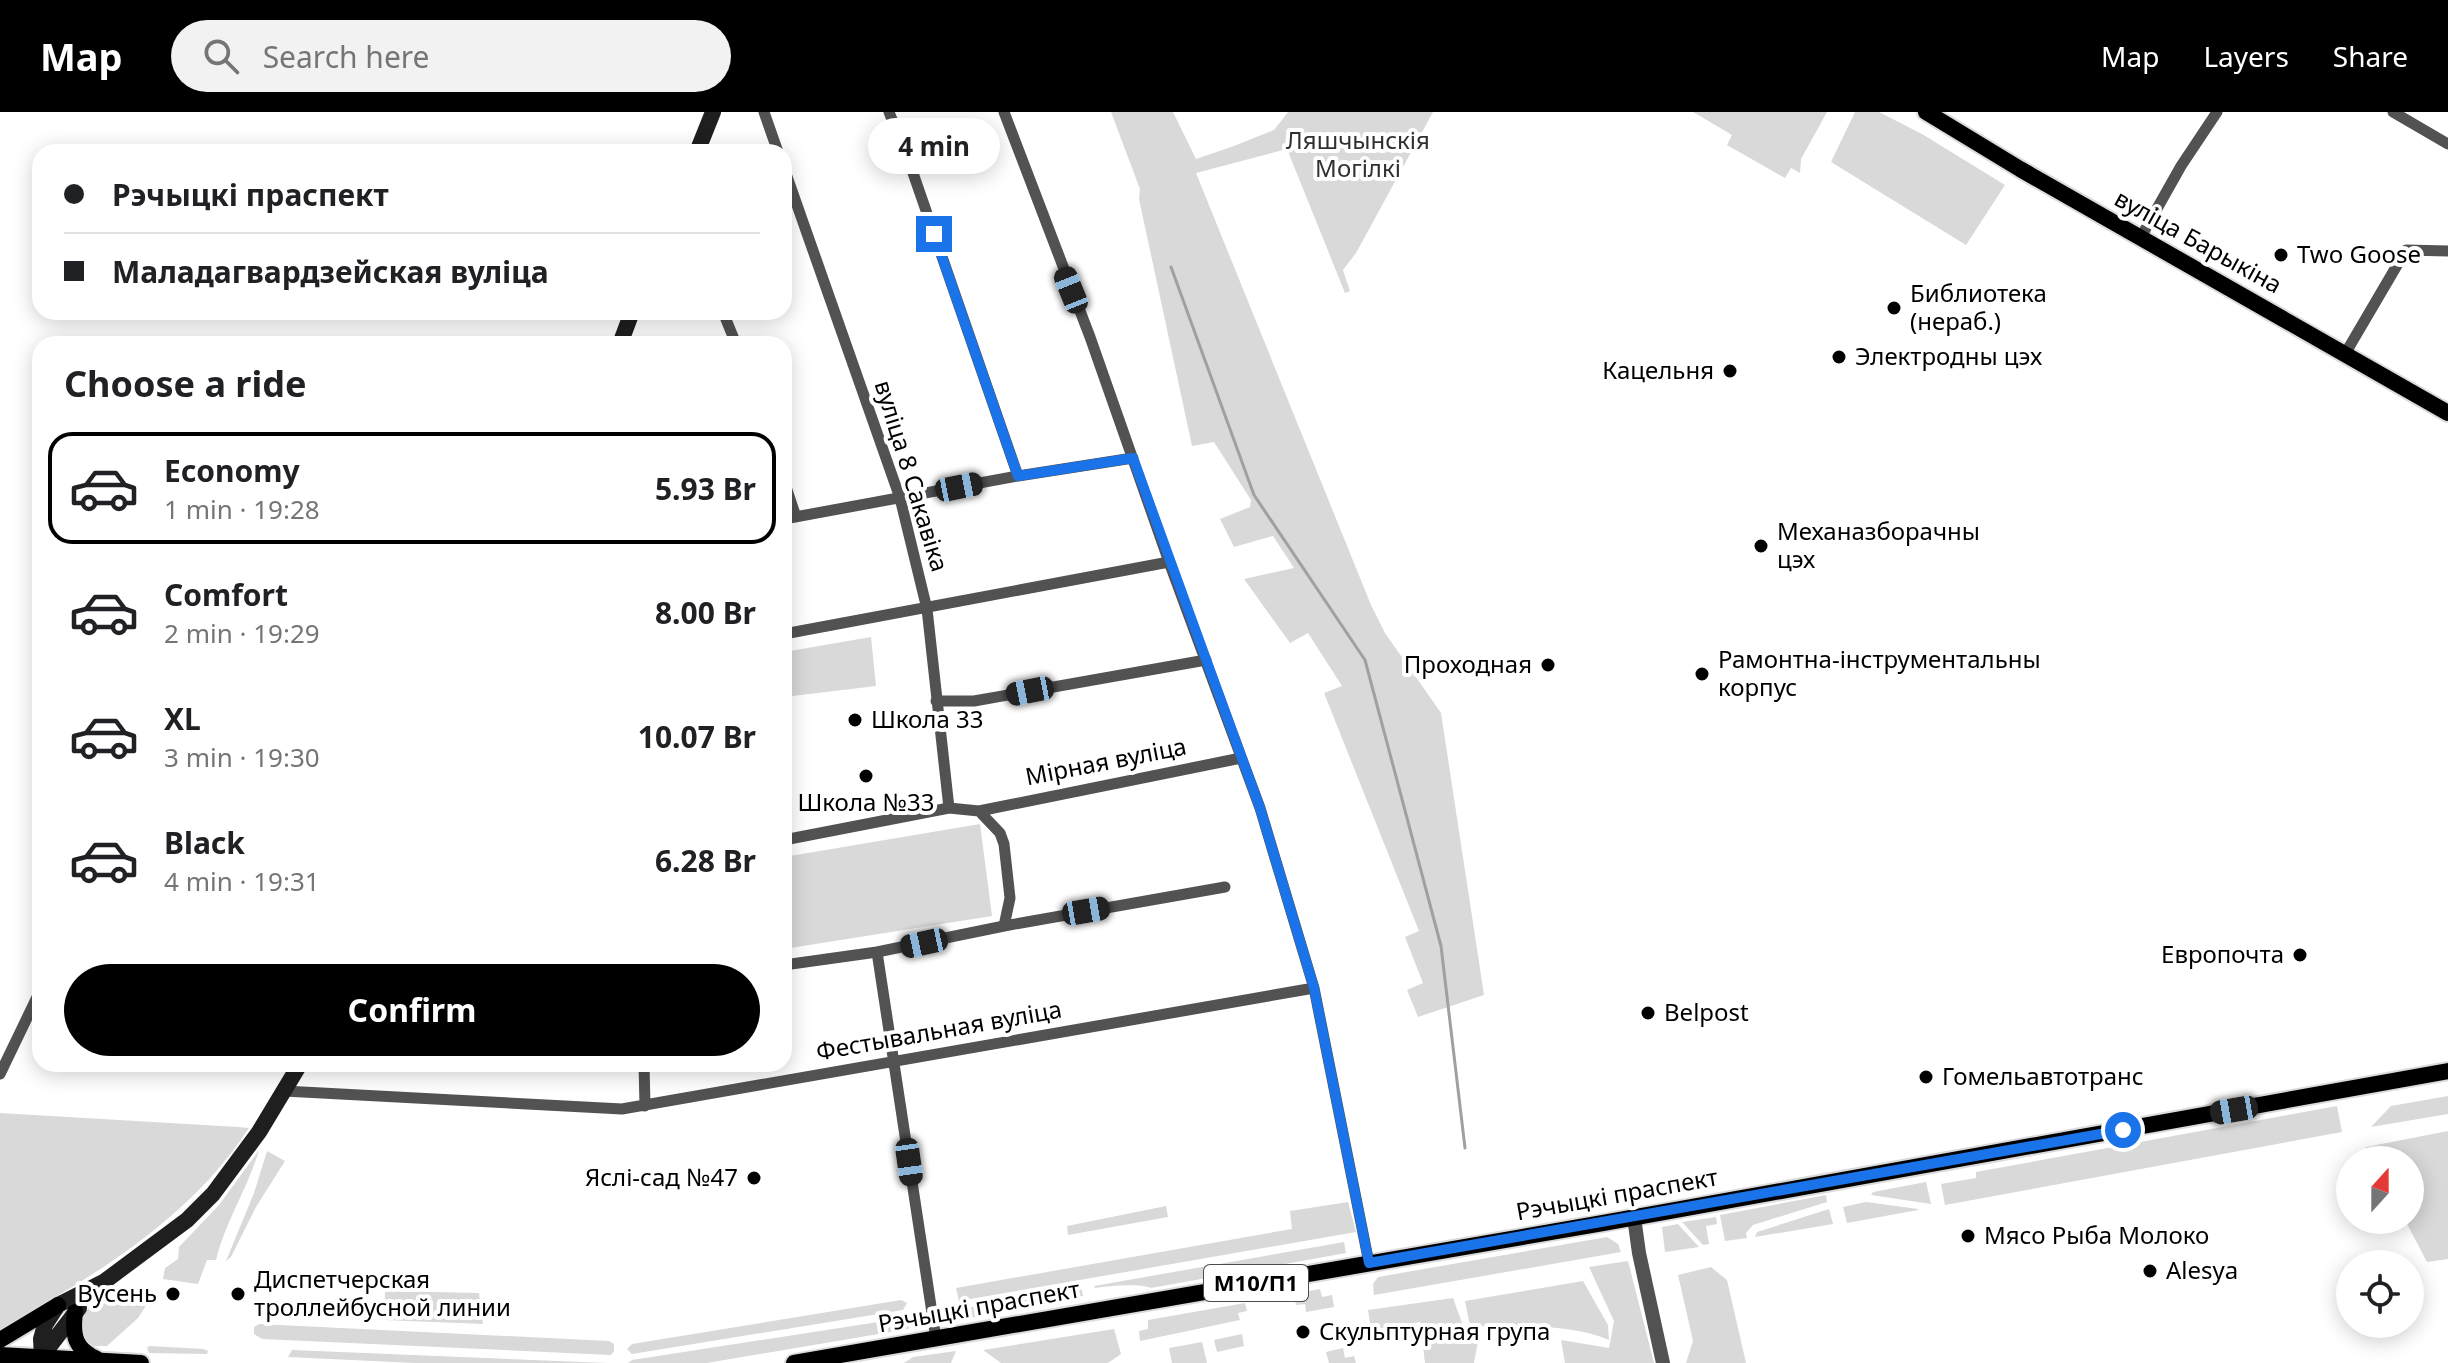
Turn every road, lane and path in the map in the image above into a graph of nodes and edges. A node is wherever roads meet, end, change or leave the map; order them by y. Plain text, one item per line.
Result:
1 (713, 112) edge
2 (764, 112) edge
3 (889, 112) edge
4 (1004, 112) edge
5 (1926, 112) edge
6 (2217, 112) edge
7 (2393, 112) edge
8 (700, 144) edge
9 (775, 144) edge
10 (2448, 144) edge
11 (792, 191) edge
12 (2141, 237) junction
13 (2448, 251) edge
14 (2345, 354) junction
15 (2448, 413) edge
16 (1133, 458) junction
17 (1018, 476) junction
18 (900, 498) junction
19 (792, 518) edge
20 (1169, 562) junction
21 (927, 609) junction
22 (792, 633) edge
23 (1206, 660) junction
24 (936, 701) junction
25 (1241, 758) junction
26 (949, 808) junction
27 (979, 811) junction
28 (792, 838) edge
29 (1225, 887) dead end
30 (1004, 926) junction
31 (877, 952) junction
32 (792, 964) edge
33 (1314, 988) junction
34 (32, 1008) edge
35 (894, 1061) junction
36 (2448, 1071) edge
37 (295, 1072) edge
38 (644, 1072) edge
39 (0, 1074) edge
40 (284, 1091) junction
41 (645, 1106) junction
42 (1634, 1217) junction
43 (1369, 1263) junction
44 (94, 1288) junction
45 (58, 1305) junction
46 (75, 1312) junction
47 (936, 1339) junction
48 (0, 1340) edge
49 (0, 1355) edge
50 (880, 1356) edge
51 (42, 1357) junction
52 (102, 1361) junction
53 (141, 1363) edge
54 (794, 1363) edge
55 (1663, 1363) edge

1 - 8 main road
2 - 9 street
3 - 17 street
4 - 16 street
5 - 12 main road, вуліца Барыкіна
6 - 12 street
7 - 10 street
11 - 18 street, вуліца 8 Сакавіка
12 - 14 main road, вуліца Барыкіна
13 - 14 street
14 - 15 main road, вуліца Барыкіна
16 - 17 street
16 - 20 street
17 - 18 street
18 - 19 street
18 - 21 street, вуліца 8 Сакавіка
20 - 21 street
20 - 23 street
21 - 22 street
21 - 24 street, вуліца 8 Сакавіка
23 - 24 street
23 - 25 street
24 - 26 street, вуліца 8 Сакавіка
25 - 27 street, Мірная вуліца
25 - 33 street
26 - 27 street, Мірная вуліца
26 - 28 street, Мірная вуліца
27 - 30 street
29 - 30 street
30 - 31 street
31 - 32 street
31 - 35 street
33 - 35 street, Фестывальная вуліца
33 - 43 street
34 - 39 street
35 - 41 street, Фестывальная вуліца
35 - 47 street
36 - 42 main road, Рэчыцкі праспект / М10/П1
37 - 40 main road
38 - 41 street
40 - 41 street, Фестывальная вуліца
40 - 44 main road
42 - 43 main road, Рэчыцкі праспект / М10/П1
42 - 55 street
43 - 47 main road, Рэчыцкі праспект / М10/П1
44 - 45 main road
44 - 46 main road
45 - 48 main road
45 - 51 main road
46 - 51 main road
46 - 52 main road
47 - 50 main road, Рэчыцкі праспект / М10/П1
49 - 51 main road
50 - 54 main road, Рэчыцкі праспект / М10/П1
51 - 52 main road
52 - 53 main road

